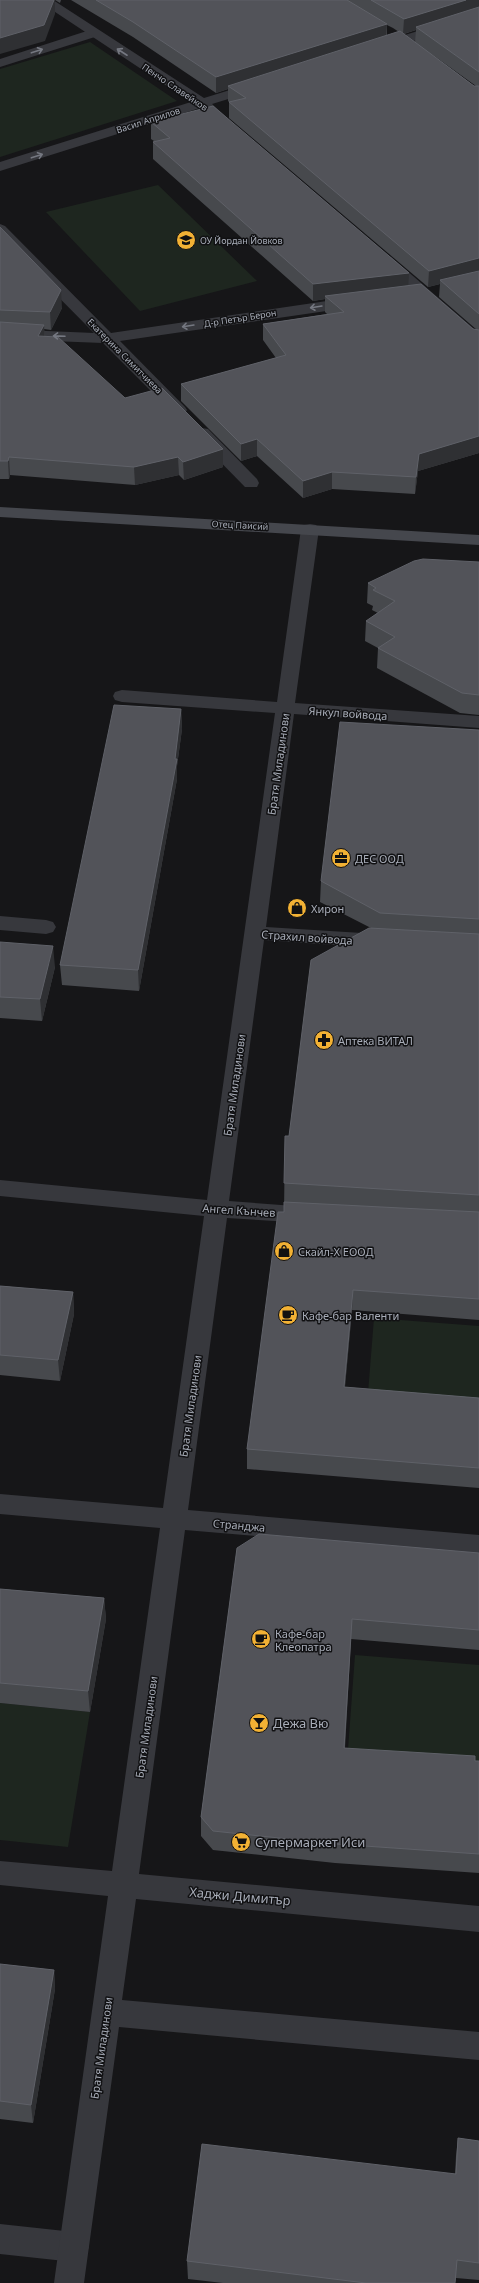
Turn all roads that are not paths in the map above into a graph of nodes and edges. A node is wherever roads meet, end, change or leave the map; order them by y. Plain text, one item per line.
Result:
1 (44, 0) edge
2 (479, 16) edge
3 (93, 33) junction
4 (389, 33) edge
5 (401, 40) junction
6 (413, 49) edge
7 (364, 52) edge
8 (0, 63) edge
9 (268, 82) edge
10 (202, 104) junction
11 (238, 134) edge
12 (0, 167) edge
13 (0, 229) edge
14 (372, 248) edge
15 (434, 292) junction
16 (404, 297) edge
17 (365, 301) edge
18 (0, 334) edge
19 (107, 338) junction
20 (479, 341) edge
21 (252, 483) dead end
22 (0, 512) edge
23 (310, 529) junction
24 (479, 540) edge
25 (122, 696) dead end
26 (286, 708) junction
27 (479, 722) edge
28 (0, 923) edge
29 (46, 927) dead end
30 (255, 933) junction
31 (394, 943) edge
32 (0, 1188) edge
33 (217, 1209) junction
34 (328, 1216) edge
35 (0, 1504) edge
36 (174, 1519) junction
37 (479, 1545) edge
38 (0, 1873) edge
39 (124, 1885) junction
40 (479, 1919) edge
41 (106, 2012) junction
42 (479, 2046) edge
43 (0, 2239) edge
44 (74, 2248) junction
45 (69, 2283) edge

1 - 3 street, Пенчо Славейков
2 - 5 street
8 -> 3 street
10 -> 3 street, Пенчо Славейков
4 - 5 street
5 - 6 street
5 - 7 street
9 - 10 street, Васил Априлов
10 - 11 street, Пенчо Славейков
12 -> 10 street, Васил Априлов
13 - 19 street, Екатерина Симитчиева
14 - 15 street
15 - 16 street
15 - 20 street
17 -> 19 street, Д-р Петър Берон
19 -> 18 street, Д-р Петър Берон
19 - 21 street, Екатерина Симитчиева
22 - 23 street, Отец Паисий
23 - 24 street, Отец Паисий
23 - 26 street, Братя Миладинови
25 - 26 street, Янкул войвода
26 - 27 street, Янкул войвода
26 - 30 street, Братя Миладинови
28 - 29 street
30 - 31 street, Страхил войвода
30 - 33 street, Братя Миладинови
32 - 33 street, Ангел Кънчев
33 - 34 street, Ангел Кънчев
33 - 36 street, Братя Миладинови
35 - 36 street, Странджа
36 - 37 street, Странджа
36 - 39 street, Братя Миладинови
38 - 39 street, Хаджи Димитър
39 - 40 street, Хаджи Димитър
39 - 41 street, Братя Миладинови
41 - 42 street
41 - 44 street, Братя Миладинови
43 - 44 street
44 - 45 street, Братя Миладинови

